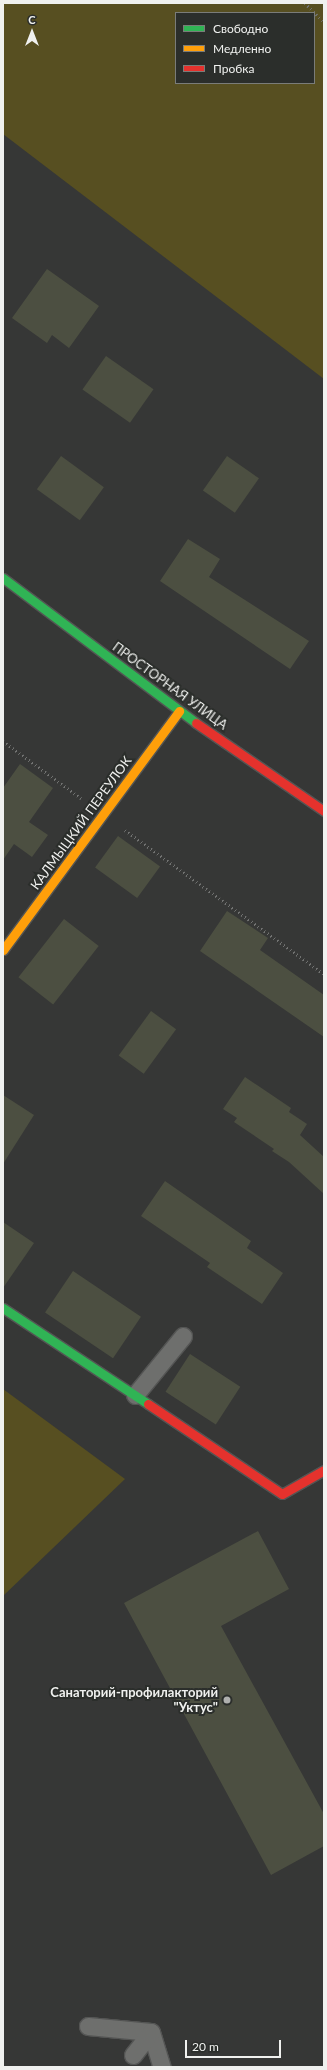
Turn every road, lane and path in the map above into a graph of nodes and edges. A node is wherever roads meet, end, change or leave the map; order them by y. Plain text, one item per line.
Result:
1 (305, 3) edge
2 (314, 12) edge
3 (315, 13) edge
4 (324, 22) edge
5 (3, 578) edge
6 (179, 711) junction
7 (3, 741) edge
8 (324, 811) edge
9 (103, 814) junction
10 (3, 950) edge
11 (324, 974) edge
12 (3, 1308) edge
13 (183, 1336) dead end
14 (135, 1395) junction
15 (324, 1470) edge
16 (88, 2026) dead end
17 (151, 2032) junction
18 (133, 2055) dead end
19 (162, 2067) edge

1 - 2 path
3 - 4 path
5 - 6 street, ПРОСТОРНАЯ УЛИЦА
6 - 8 street, ПРОСТОРНАЯ УЛИЦА
6 - 9 street, КАЛМЫЦКИЙ ПЕРЕУЛОК
7 - 9 path
9 - 10 street, КАЛМЫЦКИЙ ПЕРЕУЛОК
9 - 11 path
12 - 14 street
13 - 14 lane
14 - 15 street
16 - 17 lane
17 - 18 lane
17 - 19 lane

